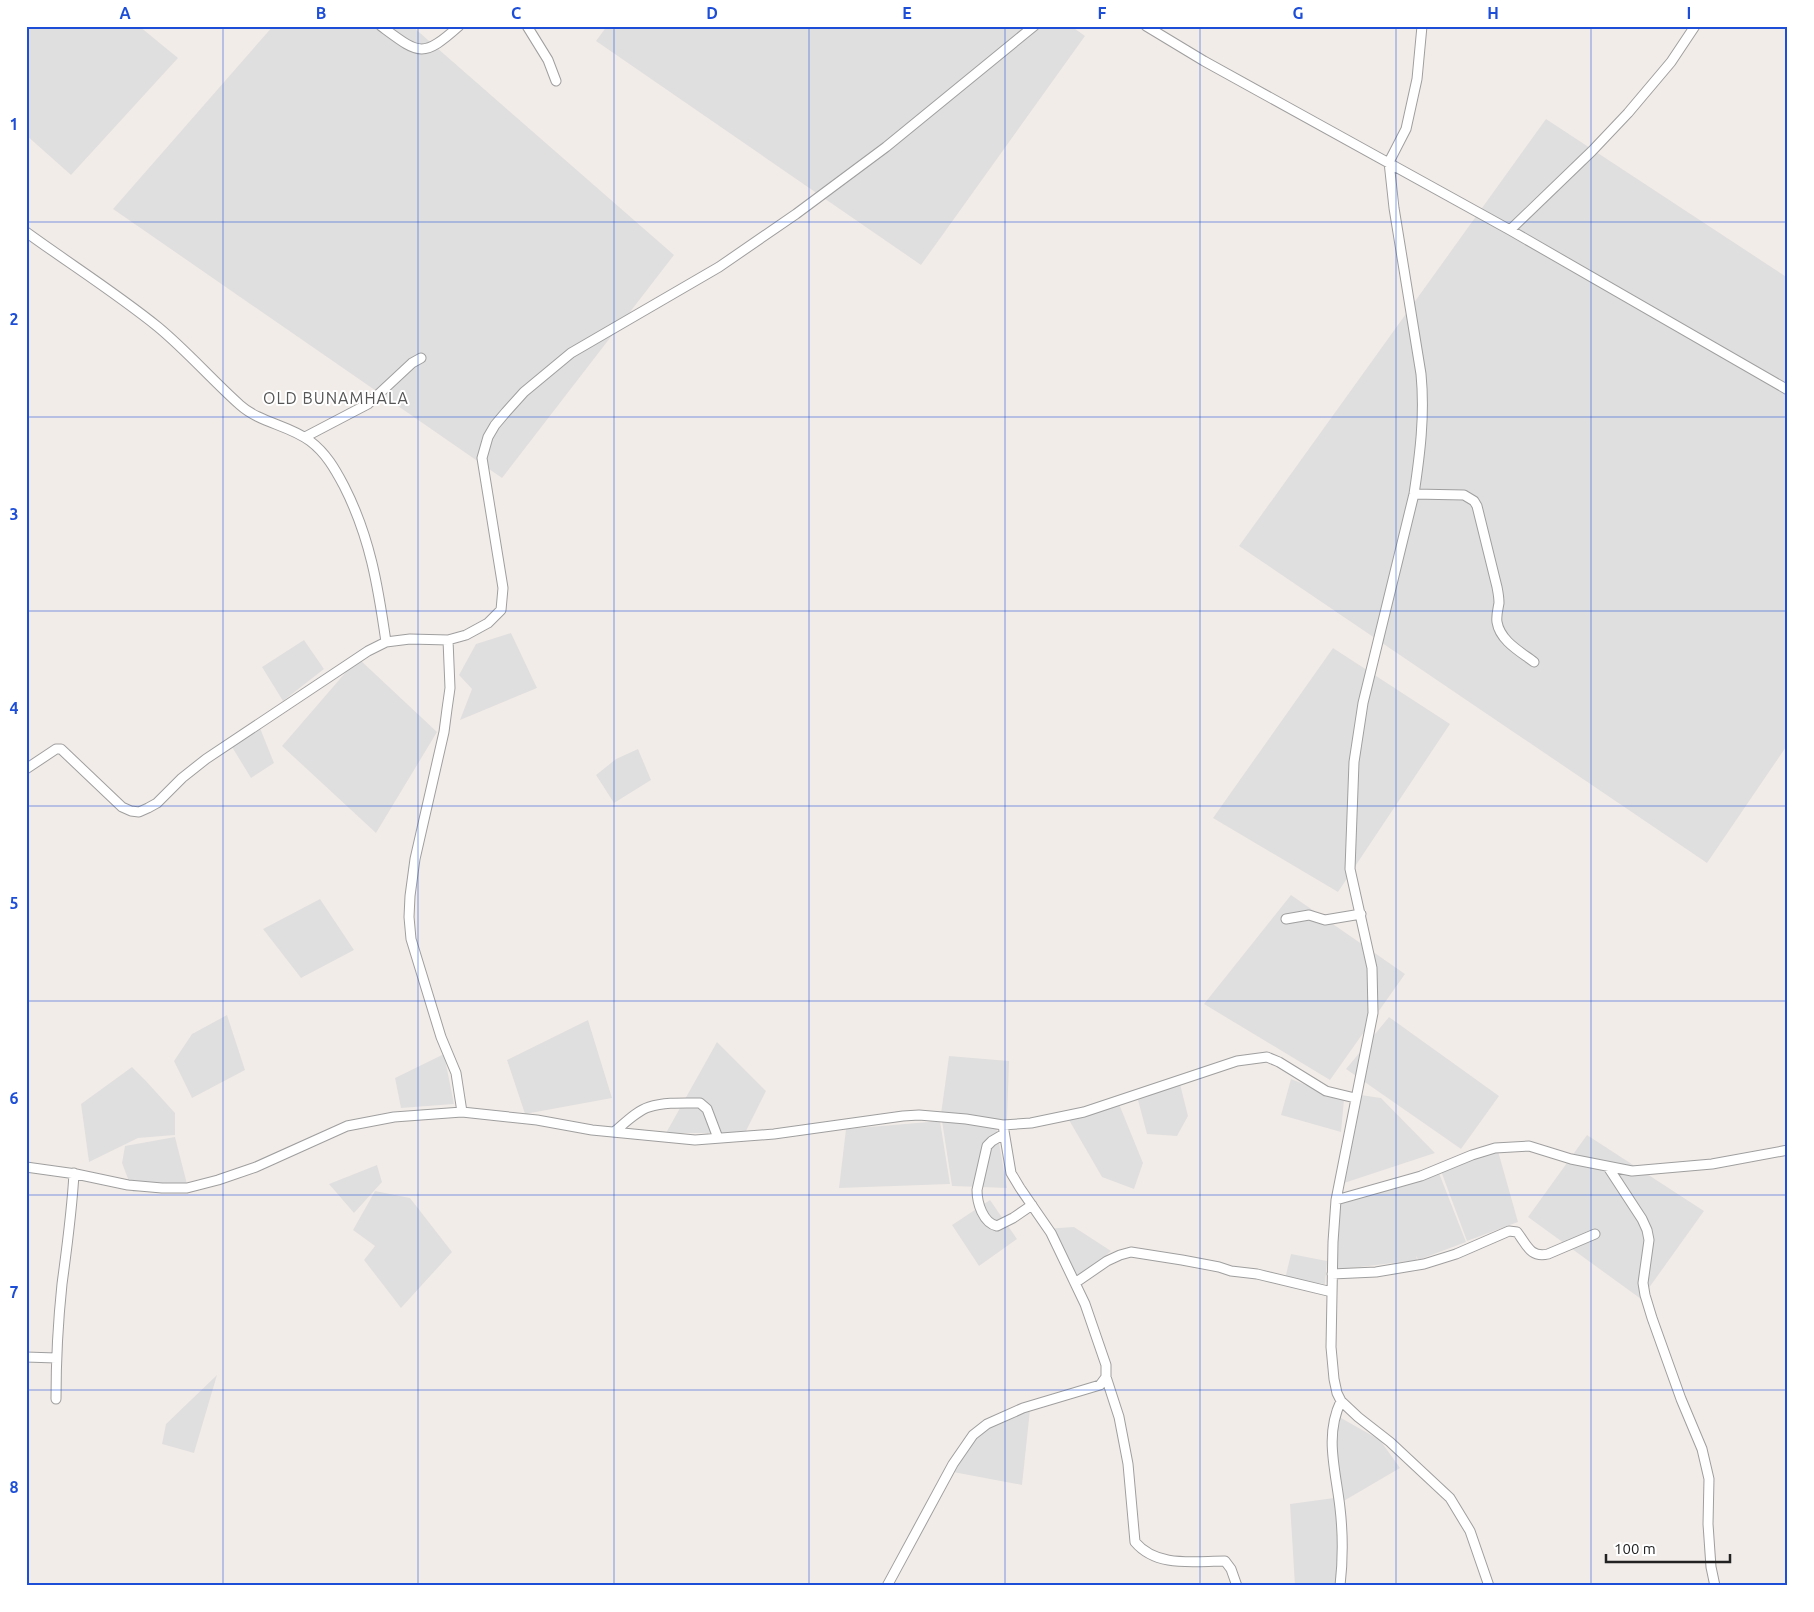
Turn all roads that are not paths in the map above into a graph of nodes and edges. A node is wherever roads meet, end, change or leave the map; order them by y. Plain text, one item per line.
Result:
1 (381, 26) edge
2 (459, 26) edge
3 (527, 26) edge
4 (1034, 26) edge
5 (1146, 26) edge
6 (1422, 26) edge
7 (1695, 26) edge
8 (556, 81) dead end
9 (1389, 162) junction
10 (1510, 230) junction
11 (26, 232) edge
12 (422, 358) dead end
13 (1788, 390) edge
14 (305, 437) junction
15 (1414, 494) junction
16 (448, 640) junction
17 (386, 642) junction
18 (1534, 662) dead end
19 (26, 769) edge
20 (1361, 914) junction
21 (1286, 919) dead end
22 (1356, 1098) junction
23 (462, 1112) junction
24 (1003, 1129) junction
25 (614, 1132) junction
26 (718, 1138) junction
27 (1788, 1150) edge
28 (26, 1167) edge
29 (1608, 1167) junction
30 (74, 1174) junction
31 (1336, 1200) junction
32 (1032, 1205) junction
33 (1595, 1234) dead end
34 (1332, 1274) junction
35 (1075, 1283) junction
36 (1332, 1292) junction
37 (26, 1357) edge
38 (56, 1358) junction
39 (1106, 1377) junction
40 (56, 1399) dead end
41 (1341, 1401) junction
42 (887, 1586) edge
43 (1237, 1586) edge
44 (1340, 1586) edge
45 (1489, 1586) edge
46 (1715, 1586) edge

1 - 2 street
3 - 8 street
4 - 16 street
5 - 9 street
6 - 9 street
7 - 10 street
9 - 10 street
9 - 15 street
10 - 13 street
11 - 14 street
12 - 14 street
14 - 17 street
15 - 18 street
15 - 20 street
16 - 17 street
16 - 23 street
17 - 19 street
20 - 21 street
20 - 22 street
22 - 24 street
22 - 31 street
23 - 25 street
23 - 30 street
24 - 26 street
24 - 32 street
24 - 32 street
25 - 26 street
25 - 26 street
27 - 29 street
28 - 30 street
29 - 31 street
29 - 46 street
30 - 38 street
31 - 34 street
32 - 35 street
33 - 34 street
34 - 36 street
35 - 36 street
35 - 39 street
36 - 41 street
37 - 38 street
38 - 40 street
39 - 42 street
39 - 43 street
41 - 44 street
41 - 45 street

